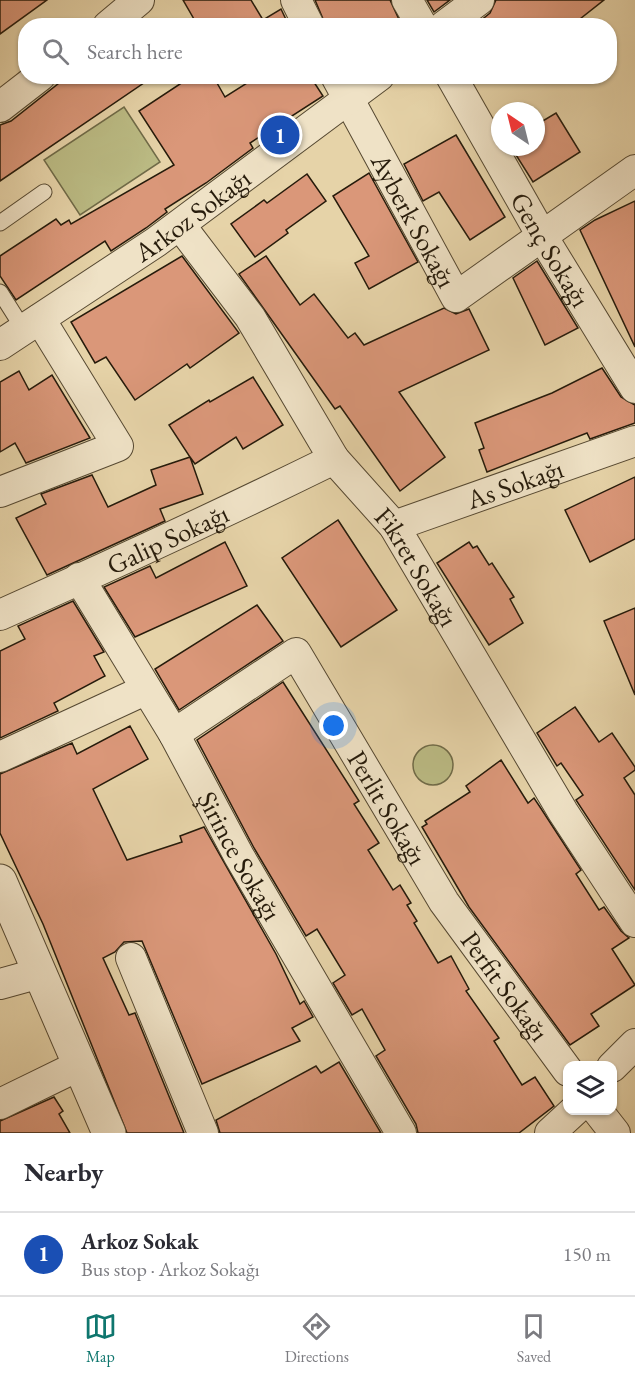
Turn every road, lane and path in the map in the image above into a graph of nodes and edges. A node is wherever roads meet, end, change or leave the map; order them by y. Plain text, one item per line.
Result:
1 (139, 0) edge
2 (296, 0) edge
3 (407, 0) edge
4 (479, 0) edge
5 (118, 18) edge
6 (305, 18) edge
7 (417, 18) edge
8 (455, 18) edge
9 (30, 84) edge
10 (456, 84) edge
11 (343, 89) edge
12 (0, 107) edge
13 (635, 170) edge
14 (44, 192) dead end
15 (0, 223) edge
16 (180, 225) junction
17 (542, 236) junction
18 (0, 292) edge
19 (21, 331) edge
20 (635, 388) edge
21 (635, 441) edge
22 (334, 459) junction
23 (0, 492) edge
24 (394, 526) junction
25 (78, 578) junction
26 (0, 615) edge
27 (145, 690) junction
28 (174, 734) junction
29 (0, 757) edge
30 (0, 881) edge
31 (444, 902) joint
32 (635, 922) edge
33 (131, 958) dead end
34 (40, 973) junction
35 (0, 984) edge
36 (635, 1044) edge
37 (617, 1062) edge
38 (80, 1065) junction
39 (563, 1066) edge
40 (0, 1104) edge
41 (570, 1115) edge
42 (601, 1115) edge
43 (109, 1133) edge
44 (202, 1133) edge
45 (400, 1133) edge
46 (550, 1133) edge
47 (615, 1133) edge

1 - 5 street
2 - 6 street
3 - 7 street
4 - 8 street
9 - 12 street
10 - 17 street, Genç Sokağı
11 - 16 street, Arkoz Sokağı
11 - 17 street, Ayberk Sokağı
13 - 17 street, Ayberk Sokağı
14 - 15 lane
16 - 19 street, Arkoz Sokağı
16 - 22 street, Fikret Sokağı
17 - 20 street, Genç Sokağı
18 - 19 lane
19 - 23 street
21 - 24 street, As Sokağı
22 - 24 street, Fikret Sokağı
22 - 25 street, Galip Sokağı
24 - 32 street, Fikret Sokağı
25 - 26 street, Galip Sokağı
25 - 27 street, Şirince Sokağı
27 - 28 street, Şirince Sokağı
27 - 29 street
28 - 31 street, Perlit Sokağı
28 - 45 street, Şirince Sokağı
30 - 34 street
31 - 39 street, Perfit Sokağı
33 - 44 street
34 - 35 street
34 - 38 street
36 - 37 street
38 - 40 street
38 - 43 street
41 - 46 street
42 - 47 street

